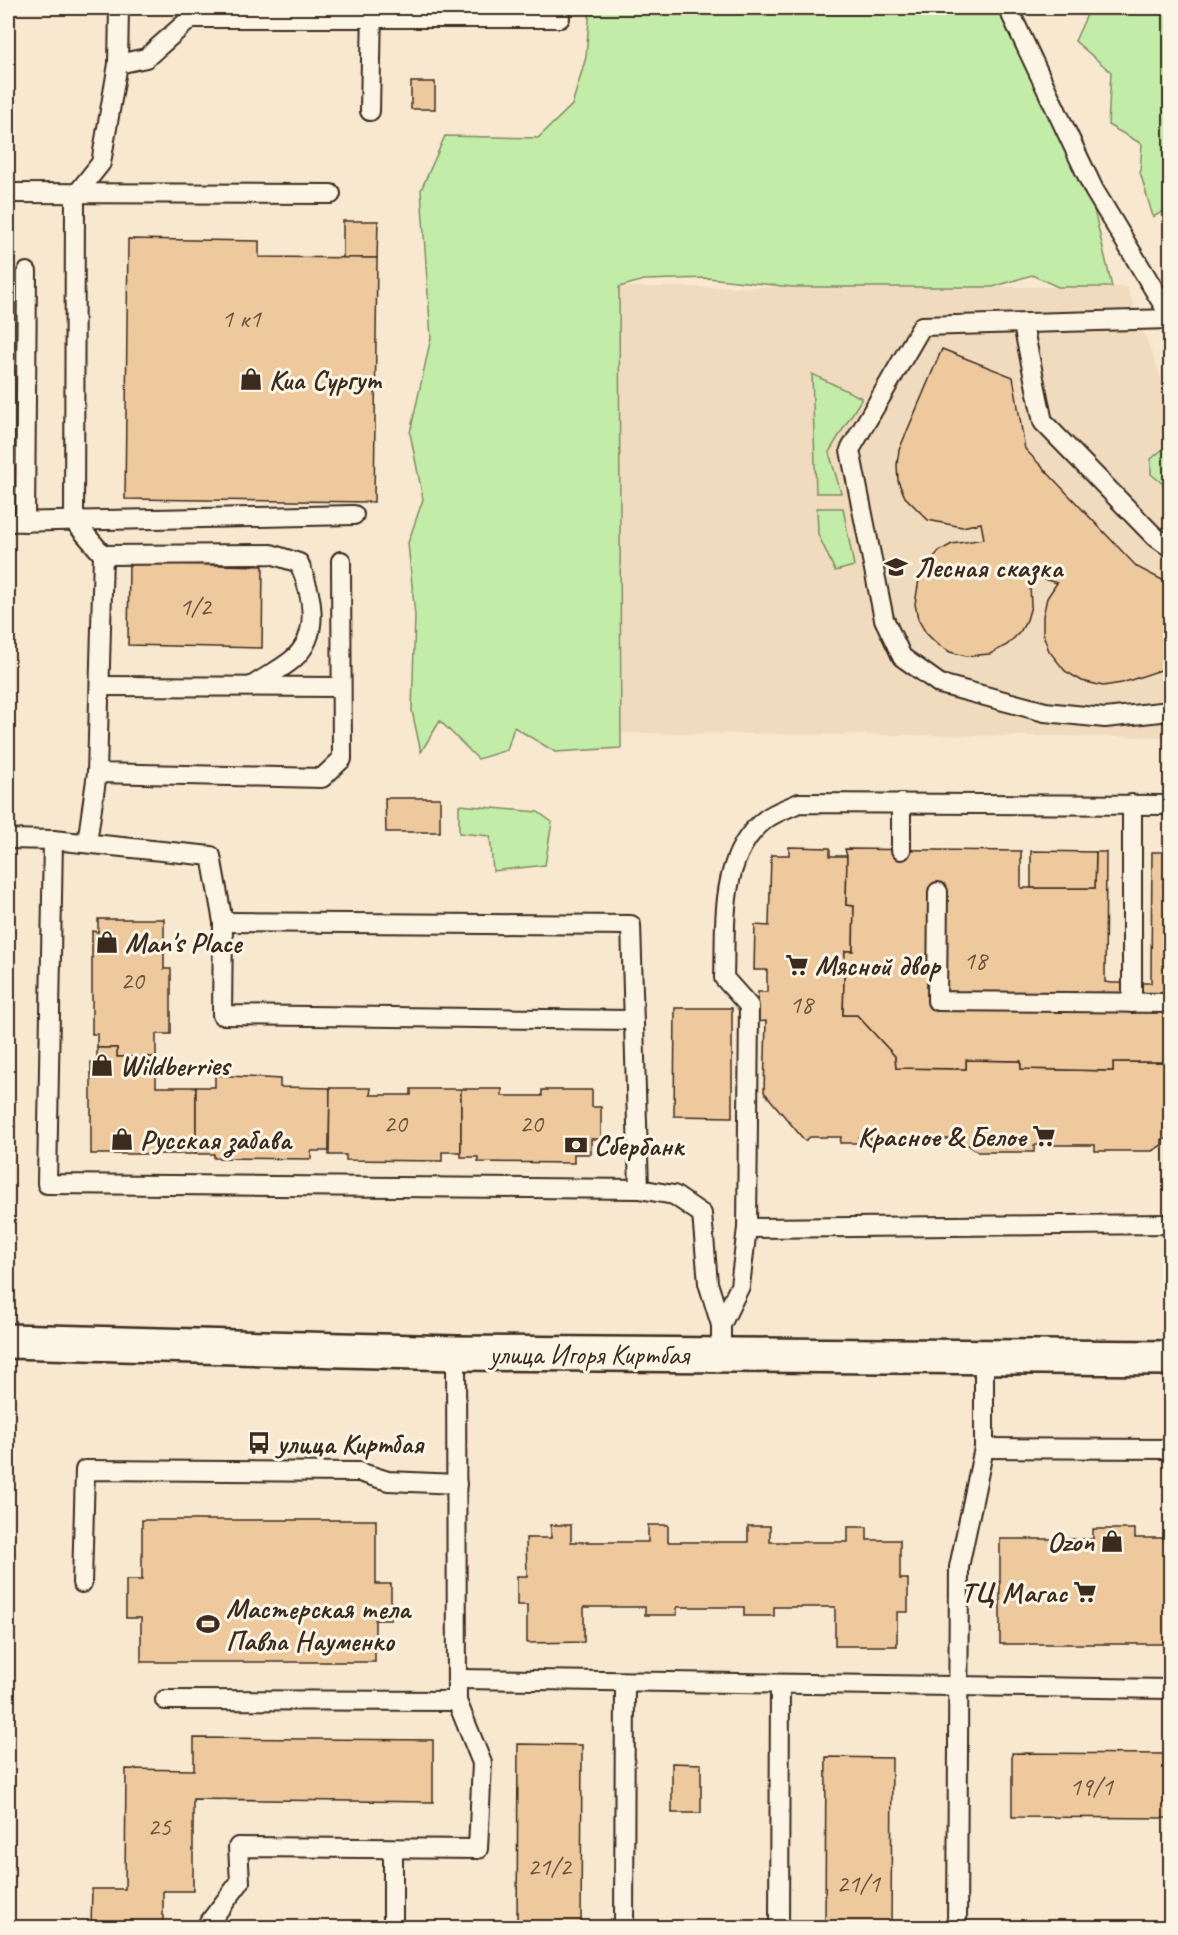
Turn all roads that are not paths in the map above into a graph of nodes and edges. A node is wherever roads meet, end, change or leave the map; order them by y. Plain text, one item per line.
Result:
1 (119, 8) edge
2 (1008, 8) edge
3 (372, 12) edge
4 (560, 18) dead end
5 (118, 64) junction
6 (370, 111) dead end
7 (8, 194) edge
8 (331, 194) dead end
9 (75, 195) junction
10 (27, 272) dead end
11 (1170, 317) edge
12 (1023, 325) junction
13 (354, 515) dead end
14 (74, 521) junction
15 (16, 522) edge
16 (1170, 547) edge
17 (103, 555) junction
18 (341, 561) dead end
19 (100, 686) junction
20 (252, 686) junction
21 (340, 687) junction
22 (1170, 711) edge
23 (97, 773) junction
24 (901, 803) junction
25 (1132, 804) junction
26 (1170, 805) edge
27 (8, 839) edge
28 (53, 840) junction
29 (87, 843) junction
30 (901, 850) dead end
31 (938, 892) dead end
32 (223, 922) junction
33 (1132, 1003) junction
34 (1170, 1003) edge
35 (632, 1020) junction
36 (639, 1189) junction
37 (1170, 1224) edge
38 (747, 1228) junction
39 (721, 1340) junction
40 (8, 1341) edge
41 (456, 1353) junction
42 (984, 1357) junction
43 (1170, 1358) edge
44 (984, 1448) junction
45 (1170, 1449) edge
46 (457, 1484) junction
47 (82, 1582) dead end
48 (457, 1679) junction
49 (625, 1682) junction
50 (780, 1684) junction
51 (958, 1688) junction
52 (1170, 1689) edge
53 (165, 1700) dead end
54 (457, 1701) junction
55 (393, 1848) junction
56 (206, 1928) edge
57 (393, 1928) edge
58 (624, 1928) edge
59 (779, 1928) edge
60 (957, 1928) edge

1 - 5 lane
2 - 11 lane
3 - 4 lane
3 - 5 lane
3 - 6 lane
5 - 9 lane
7 - 9 lane
8 - 9 lane
9 - 14 lane
10 - 15 lane
11 - 12 lane
12 - 16 lane
12 - 22 lane
13 - 14 lane
14 - 15 lane
14 - 17 lane
17 - 19 lane
17 - 20 lane
18 - 21 lane
19 - 20 lane
19 - 23 lane
20 - 21 lane
21 - 23 lane
23 - 29 lane
24 - 25 lane
24 - 30 lane
24 - 38 lane
25 - 26 lane
25 - 33 lane
27 - 28 lane
28 - 29 lane
28 - 36 lane
29 - 32 lane
31 - 33 lane
32 - 35 lane
32 - 35 lane
33 - 34 lane
35 - 36 lane
36 - 39 lane
37 - 38 lane
38 - 39 lane
39 - 41 main road, улица Игоря Киртбая
39 - 42 main road, улица Игоря Киртбая
40 - 41 main road, улица Игоря Киртбая
41 - 46 lane
42 - 43 main road, улица Игоря Киртбая
42 - 44 lane
44 - 45 lane
44 - 51 lane
46 - 47 lane
46 - 48 lane
48 - 49 lane
48 - 54 lane
49 - 50 lane
49 - 58 lane
50 - 51 lane
50 - 59 lane
51 - 52 lane
51 - 60 lane
53 - 54 lane
54 - 55 lane
55 - 56 lane
55 - 57 lane

